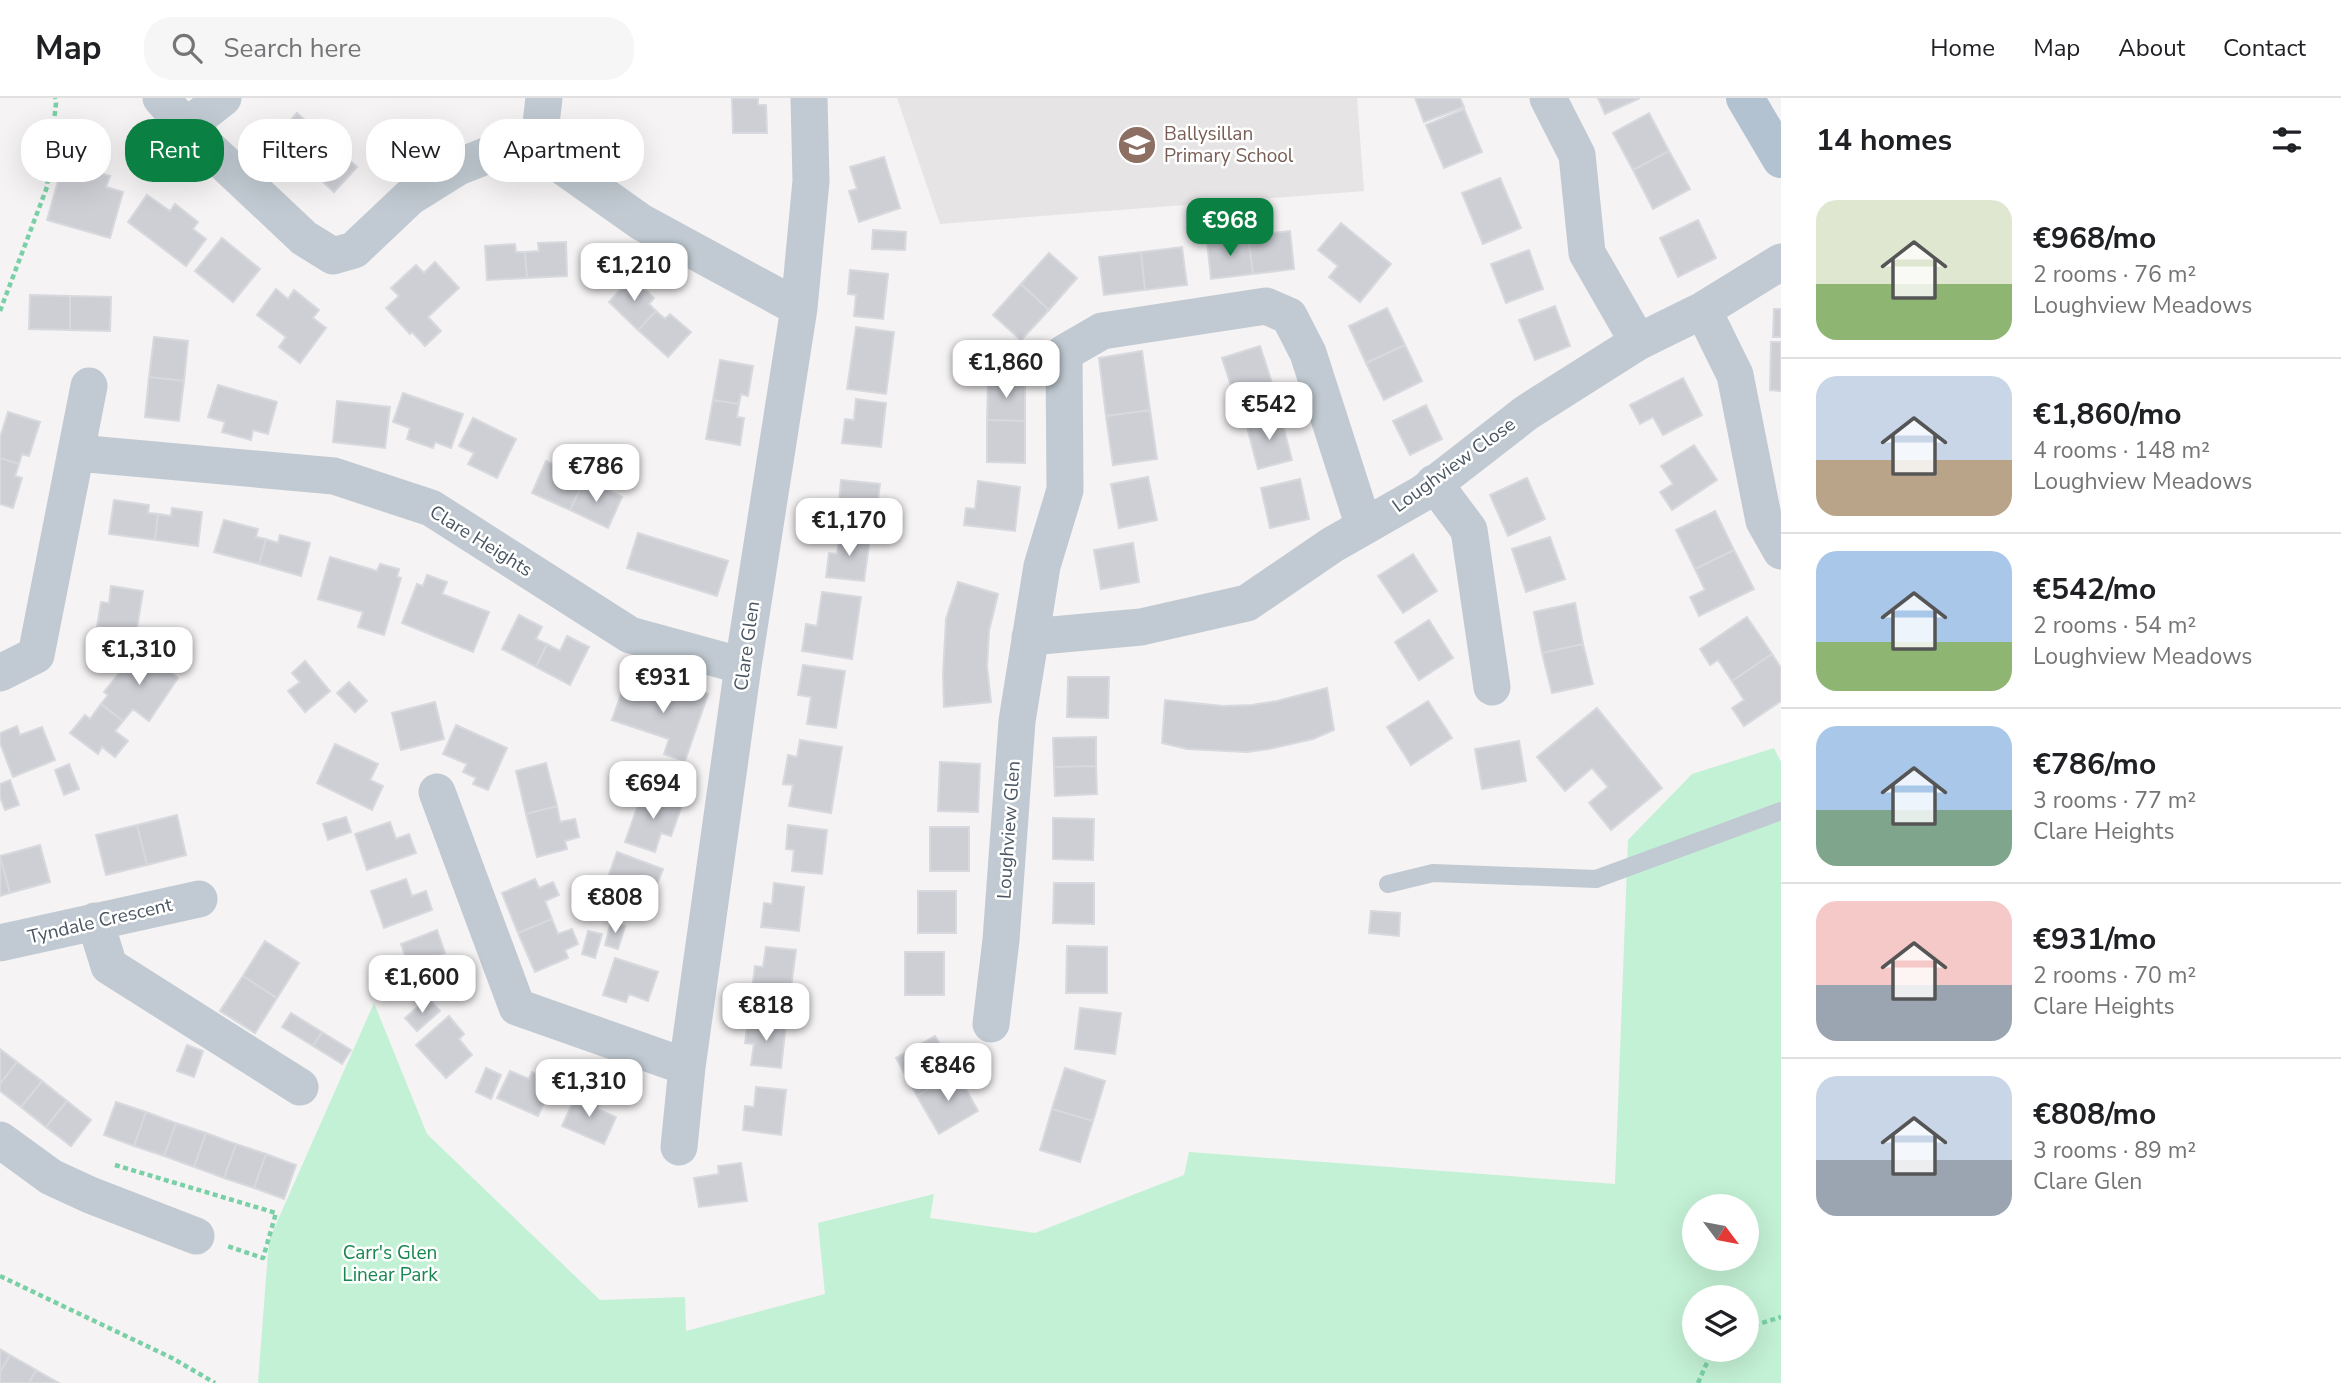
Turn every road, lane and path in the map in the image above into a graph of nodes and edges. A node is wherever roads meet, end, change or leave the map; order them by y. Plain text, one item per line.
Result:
1 (55, 98) edge
2 (161, 98) edge
3 (223, 98) edge
4 (544, 98) edge
5 (809, 98) edge
6 (1548, 98) edge
7 (1745, 98) edge
8 (179, 119) edge
9 (196, 119) edge
10 (542, 119) edge
11 (479, 159) edge
12 (1781, 159) edge
13 (224, 163) edge
14 (585, 182) edge
15 (1781, 262) edge
16 (799, 308) junction
17 (1703, 310) junction
18 (0, 311) edge
19 (1638, 342) junction
20 (89, 386) dead end
21 (77, 453) junction
22 (1434, 483) junction
23 (1364, 527) junction
24 (1781, 551) edge
25 (1030, 637) junction
26 (743, 666) junction
27 (0, 673) edge
28 (1492, 687) dead end
29 (437, 792) dead end
30 (1781, 811) edge
31 (1388, 884) dead end
32 (199, 899) dead end
33 (95, 921) junction
34 (0, 943) edge
35 (992, 1024) dead end
36 (687, 1067) junction
37 (300, 1087) dead end
38 (0, 1140) edge
39 (679, 1147) dead end
40 (276, 1213) dead end
41 (196, 1236) dead end
42 (263, 1258) dead end
43 (0, 1276) edge
44 (1781, 1317) edge
45 (1759, 1324) edge
46 (1707, 1362) edge
47 (215, 1383) edge
48 (1698, 1383) edge

1 - 18 path
2 - 8 street
3 - 9 street
4 - 10 street
5 - 16 street, Clare Glen
6 - 19 street
7 - 12 main road
11 - 13 street
14 - 16 street
15 - 17 street, Loughview Close
16 - 26 street, Clare Glen
17 - 19 street, Loughview Close
17 - 24 street
19 - 22 street, Loughview Close
20 - 21 street
21 - 26 street, Clare Heights
21 - 27 street
22 - 23 street, Loughview Close
22 - 28 street
23 - 25 street, Loughview Close
23 - 25 street, Loughview Glen
25 - 35 street, Loughview Glen
26 - 36 street, Clare Glen
29 - 36 street
30 - 31 lane
32 - 33 street, Tyndale Crescent
33 - 34 street, Tyndale Crescent
33 - 37 street
36 - 39 street, Clare Glen
38 - 41 street
40 - 42 path
43 - 47 path
44 - 45 path
46 - 48 path

